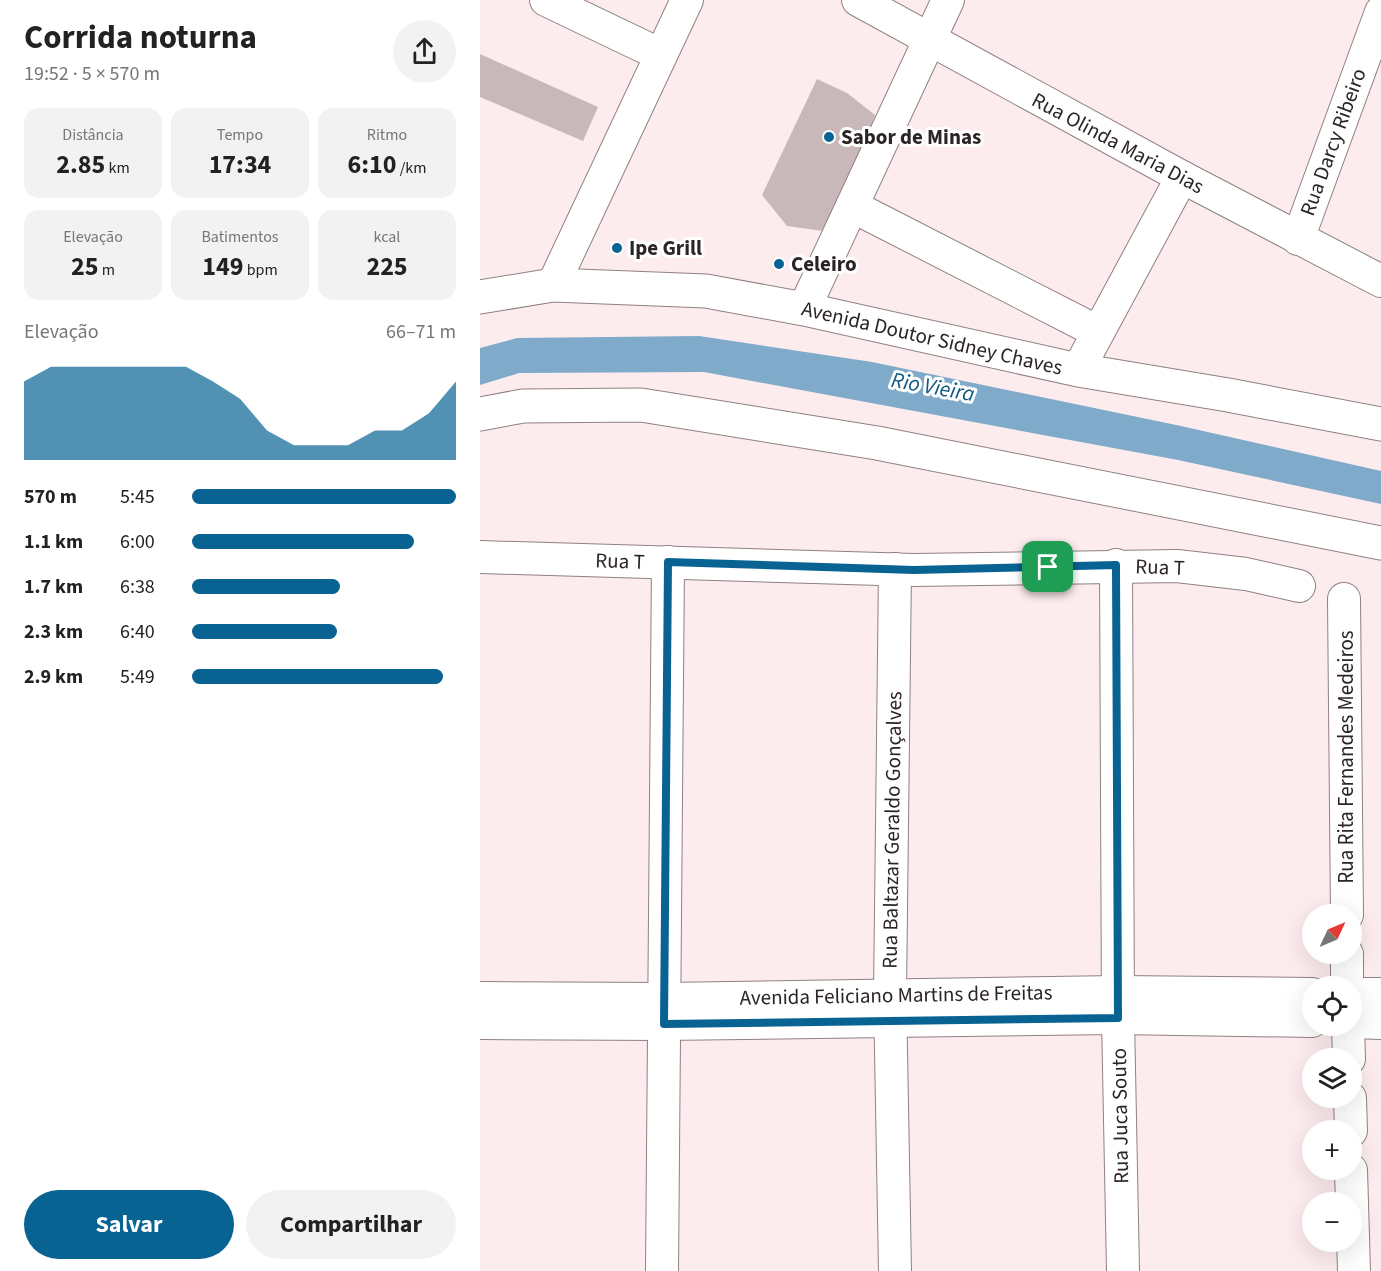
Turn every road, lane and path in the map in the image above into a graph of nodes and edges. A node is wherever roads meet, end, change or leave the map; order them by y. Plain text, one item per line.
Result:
1 (546, 0) edge
2 (687, 0) edge
3 (858, 0) edge
4 (948, 0) edge
5 (1381, 12) edge
6 (929, 40) junction
7 (661, 55) junction
8 (1182, 177) junction
9 (852, 206) junction
10 (1298, 239) junction
11 (1381, 281) edge
12 (553, 285) junction
13 (480, 297) edge
14 (804, 309) junction
15 (1098, 332) junction
16 (1078, 370) junction
17 (480, 414) edge
18 (1381, 424) edge
19 (1381, 543) edge
20 (480, 557) edge
21 (668, 562) junction
22 (1116, 565) junction
23 (894, 569) junction
24 (1299, 586) dead end
25 (1344, 599) dead end
26 (1347, 904) edge
27 (1362, 994) edge
28 (1381, 994) edge
29 (1302, 995) edge
30 (480, 998) edge
31 (1118, 1005) junction
32 (890, 1009) junction
33 (664, 1012) junction
34 (1302, 1020) edge
35 (480, 1023) edge
36 (1362, 1023) edge
37 (1381, 1023) edge
38 (1352, 1180) edge
39 (662, 1271) edge
40 (895, 1271) edge
41 (1122, 1271) edge
42 (1354, 1271) edge

1 - 7 street
2 - 7 street
3 - 6 street, Rua Olinda Maria Dias
4 - 6 street
5 - 10 street, Rua Darcy Ribeiro
6 - 8 street, Rua Olinda Maria Dias
6 - 9 street
7 - 12 street
8 - 10 street, Rua Olinda Maria Dias
8 - 15 street
9 - 14 street
9 - 15 street
10 - 11 street, Rua Olinda Maria Dias
12 - 13 main road, Avenida Doutor Sidney Chaves
12 - 14 main road, Avenida Doutor Sidney Chaves
14 - 16 main road, Avenida Doutor Sidney Chaves
15 - 16 street
16 - 18 main road, Avenida Doutor Sidney Chaves
17 - 19 main road
20 - 21 street, Rua T
21 - 23 street, Rua T
21 - 33 street
22 - 23 street, Rua T
22 - 24 street, Rua T
22 - 31 street, Rua Juca Souto
23 - 32 street, Rua Baltazar Geraldo Gonçalves
25 - 26 street, Rua Rita Fernandes Medeiros
27 - 28 street
29 - 31 street, Avenida Feliciano Martins de Freitas
30 - 33 street, Avenida Feliciano Martins de Freitas
31 - 32 street, Avenida Feliciano Martins de Freitas
31 - 34 street, Avenida Feliciano Martins de Freitas
31 - 41 street, Rua Juca Souto
32 - 33 street, Avenida Feliciano Martins de Freitas
32 - 40 street, Rua Baltazar Geraldo Gonçalves
33 - 35 street, Avenida Feliciano Martins de Freitas
33 - 39 street
36 - 37 street
38 - 42 street

